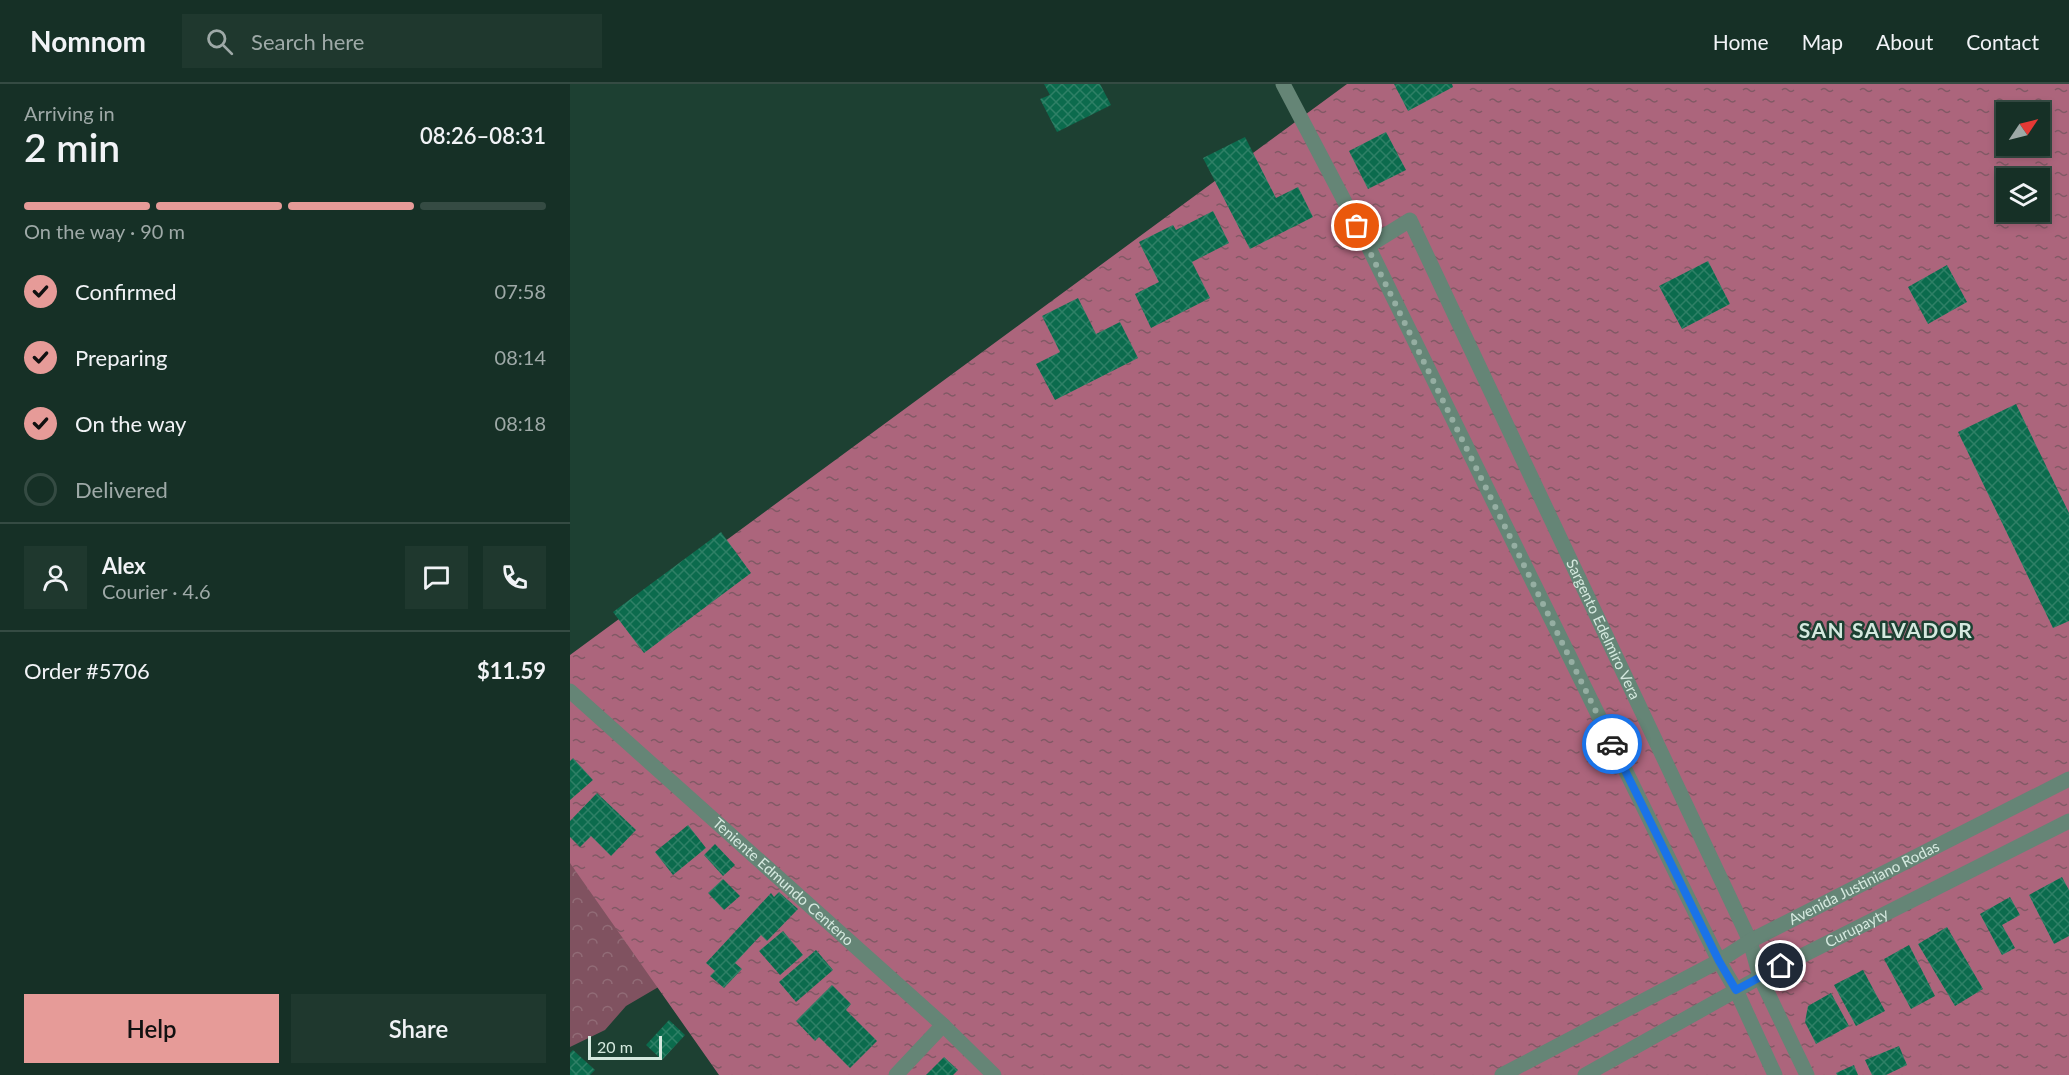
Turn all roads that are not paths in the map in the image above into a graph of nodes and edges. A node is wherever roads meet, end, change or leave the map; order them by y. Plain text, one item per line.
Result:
1 (1283, 84) edge
2 (1368, 246) junction
3 (570, 691) edge
4 (2069, 779) edge
5 (2069, 821) edge
6 (1750, 941) junction
7 (1719, 961) junction
8 (1760, 977) junction
9 (1736, 990) junction
10 (943, 1025) junction
11 (896, 1075) edge
12 (994, 1075) edge
13 (1502, 1075) edge
14 (1585, 1075) edge
15 (1775, 1075) edge
16 (1807, 1075) edge

1 - 2 street
2 - 6 street, Sargento Edelmiro Vera
2 - 7 street
3 - 10 street, Teniente Edmundo Centeno
4 - 6 street, Avenida Justiniano Rodas
5 - 8 street, Curupayty
6 - 7 street, Avenida Justiniano Rodas
6 - 8 street, Sargento Edelmiro Vera
7 - 9 street
7 - 13 street, Avenida Justiniano Rodas
8 - 9 street, Curupayty
8 - 16 street, Sargento Edelmiro Vera
9 - 14 street, Curupayty
9 - 15 street
10 - 11 street
10 - 12 street, Teniente Edmundo Centeno

